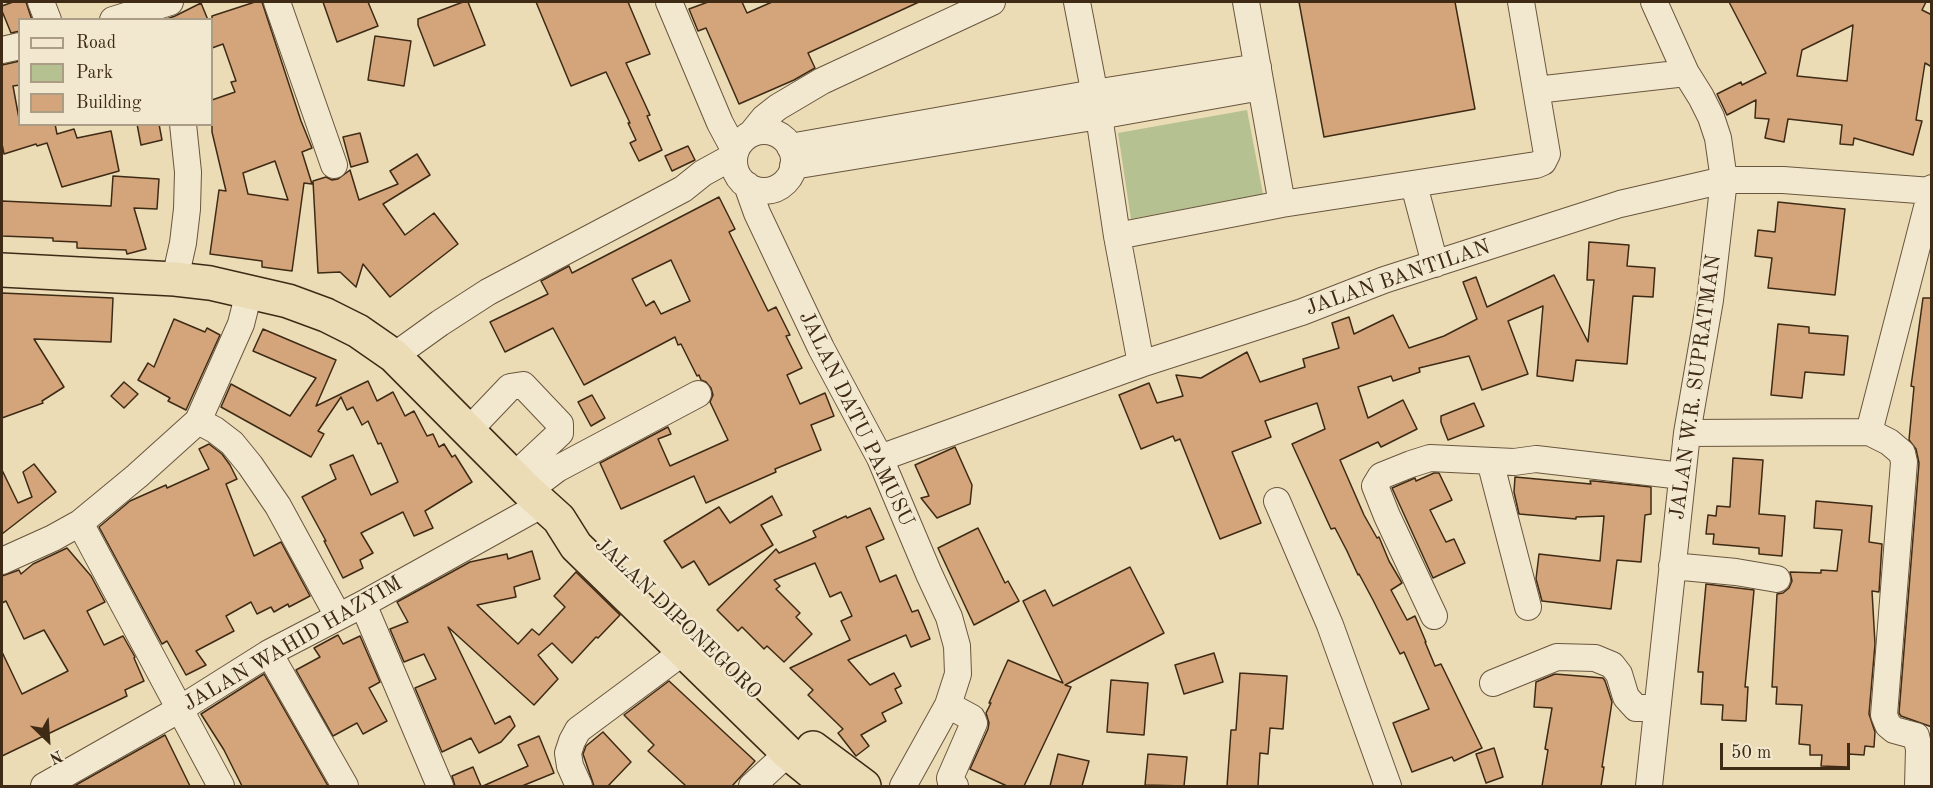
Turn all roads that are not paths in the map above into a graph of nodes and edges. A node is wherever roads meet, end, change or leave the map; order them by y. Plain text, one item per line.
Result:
1 (41, 2) edge
2 (277, 2) edge
3 (669, 2) edge
4 (989, 2) edge
5 (1077, 2) edge
6 (1246, 2) edge
7 (1654, 2) edge
8 (1528, 3) edge
9 (162, 9) edge
10 (47, 18) edge
11 (122, 18) edge
12 (18, 46) edge
13 (2, 50) edge
14 (1686, 73) junction
15 (1260, 77) junction
16 (1536, 90) junction
17 (802, 93) junction
18 (1096, 104) junction
19 (183, 126) edge
20 (742, 156) junction
21 (788, 160) junction
22 (334, 165) dead end
23 (1724, 180) junction
24 (1414, 185) junction
25 (1931, 190) edge
26 (1282, 204) junction
27 (1118, 236) junction
28 (771, 243) junction
29 (1435, 264) junction
30 (2, 270) edge
31 (175, 279) junction
32 (249, 292) junction
33 (394, 356) junction
34 (1141, 364) junction
35 (698, 394) dead end
36 (198, 421) junction
37 (469, 430) junction
38 (1869, 432) junction
39 (1687, 433) junction
40 (880, 458) junction
41 (1490, 461) junction
42 (1682, 476) junction
43 (536, 498) junction
44 (1278, 501) dead end
45 (80, 523) junction
46 (2, 561) edge
47 (1672, 566) junction
48 (1777, 579) dead end
49 (363, 604) junction
50 (1528, 607) dead end
51 (338, 616) junction
52 (1434, 616) dead end
53 (683, 652) junction
54 (269, 653) junction
55 (1493, 683) dead end
56 (948, 705) junction
57 (1656, 708) junction
58 (180, 709) junction
59 (788, 753) junction
60 (45, 786) edge
61 (221, 786) edge
62 (345, 786) edge
63 (440, 786) edge
64 (579, 786) edge
65 (752, 786) edge
66 (829, 786) edge
67 (864, 786) edge
68 (903, 786) edge
69 (955, 786) edge
70 (1388, 786) edge
71 (1649, 786) edge
72 (1918, 786) edge

1 - 10 street
2 - 22 street
3 - 20 street, JALAN DATU PAMUSU
4 - 17 street
5 - 18 street
6 - 15 street
7 - 14 street, JALAN W.R. SUPRATMAN
8 - 16 street
9 - 11 street
12 - 13 street
14 - 16 street
14 - 23 street, JALAN W.R. SUPRATMAN
15 - 18 street
15 - 26 street
16 - 24 street
17 - 20 street
17 - 21 street
18 - 21 street
18 - 27 street
19 - 31 street
20 - 21 street
20 - 21 street
20 - 28 street, JALAN DATU PAMUSU
20 - 33 street
21 - 28 street
23 - 25 street, JALAN BANTILAN
23 - 29 street, JALAN BANTILAN
23 - 39 street, JALAN W.R. SUPRATMAN
24 - 26 street
24 - 29 street
25 - 38 street
26 - 27 street
27 - 34 street
28 - 40 street, JALAN DATU PAMUSU
29 - 34 street, JALAN BANTILAN
30 - 31 highway
31 - 32 highway
32 - 33 highway
32 - 36 street
33 - 37 highway
34 - 40 street, JALAN BANTILAN
35 - 43 street
36 - 45 street
36 - 51 street
37 - 43 highway
37 - 43 street
38 - 39 street
38 - 72 street
39 - 42 street, JALAN W.R. SUPRATMAN
40 - 56 street, JALAN DATU PAMUSU
41 - 42 street
41 - 50 street
41 - 52 street
42 - 47 street, JALAN W.R. SUPRATMAN
43 - 49 street, JALAN WAHID HAZYIM
43 - 53 highway, JALAN DIPONEGORO
43 - 67 highway, JALAN DIPONEGORO
44 - 70 street
45 - 46 street
45 - 58 street
47 - 48 street
47 - 57 street, JALAN W.R. SUPRATMAN
49 - 51 street, JALAN WAHID HAZYIM
49 - 63 street
51 - 54 street, JALAN WAHID HAZYIM
53 - 59 highway, JALAN DIPONEGORO
53 - 64 street
54 - 58 street, JALAN WAHID HAZYIM
54 - 62 street
55 - 57 street
56 - 68 street, JALAN DATU PAMUSU
56 - 69 street
57 - 71 street, JALAN W.R. SUPRATMAN
58 - 60 street, JALAN WAHID HAZYIM
58 - 61 street
59 - 65 street
59 - 66 highway, JALAN DIPONEGORO

